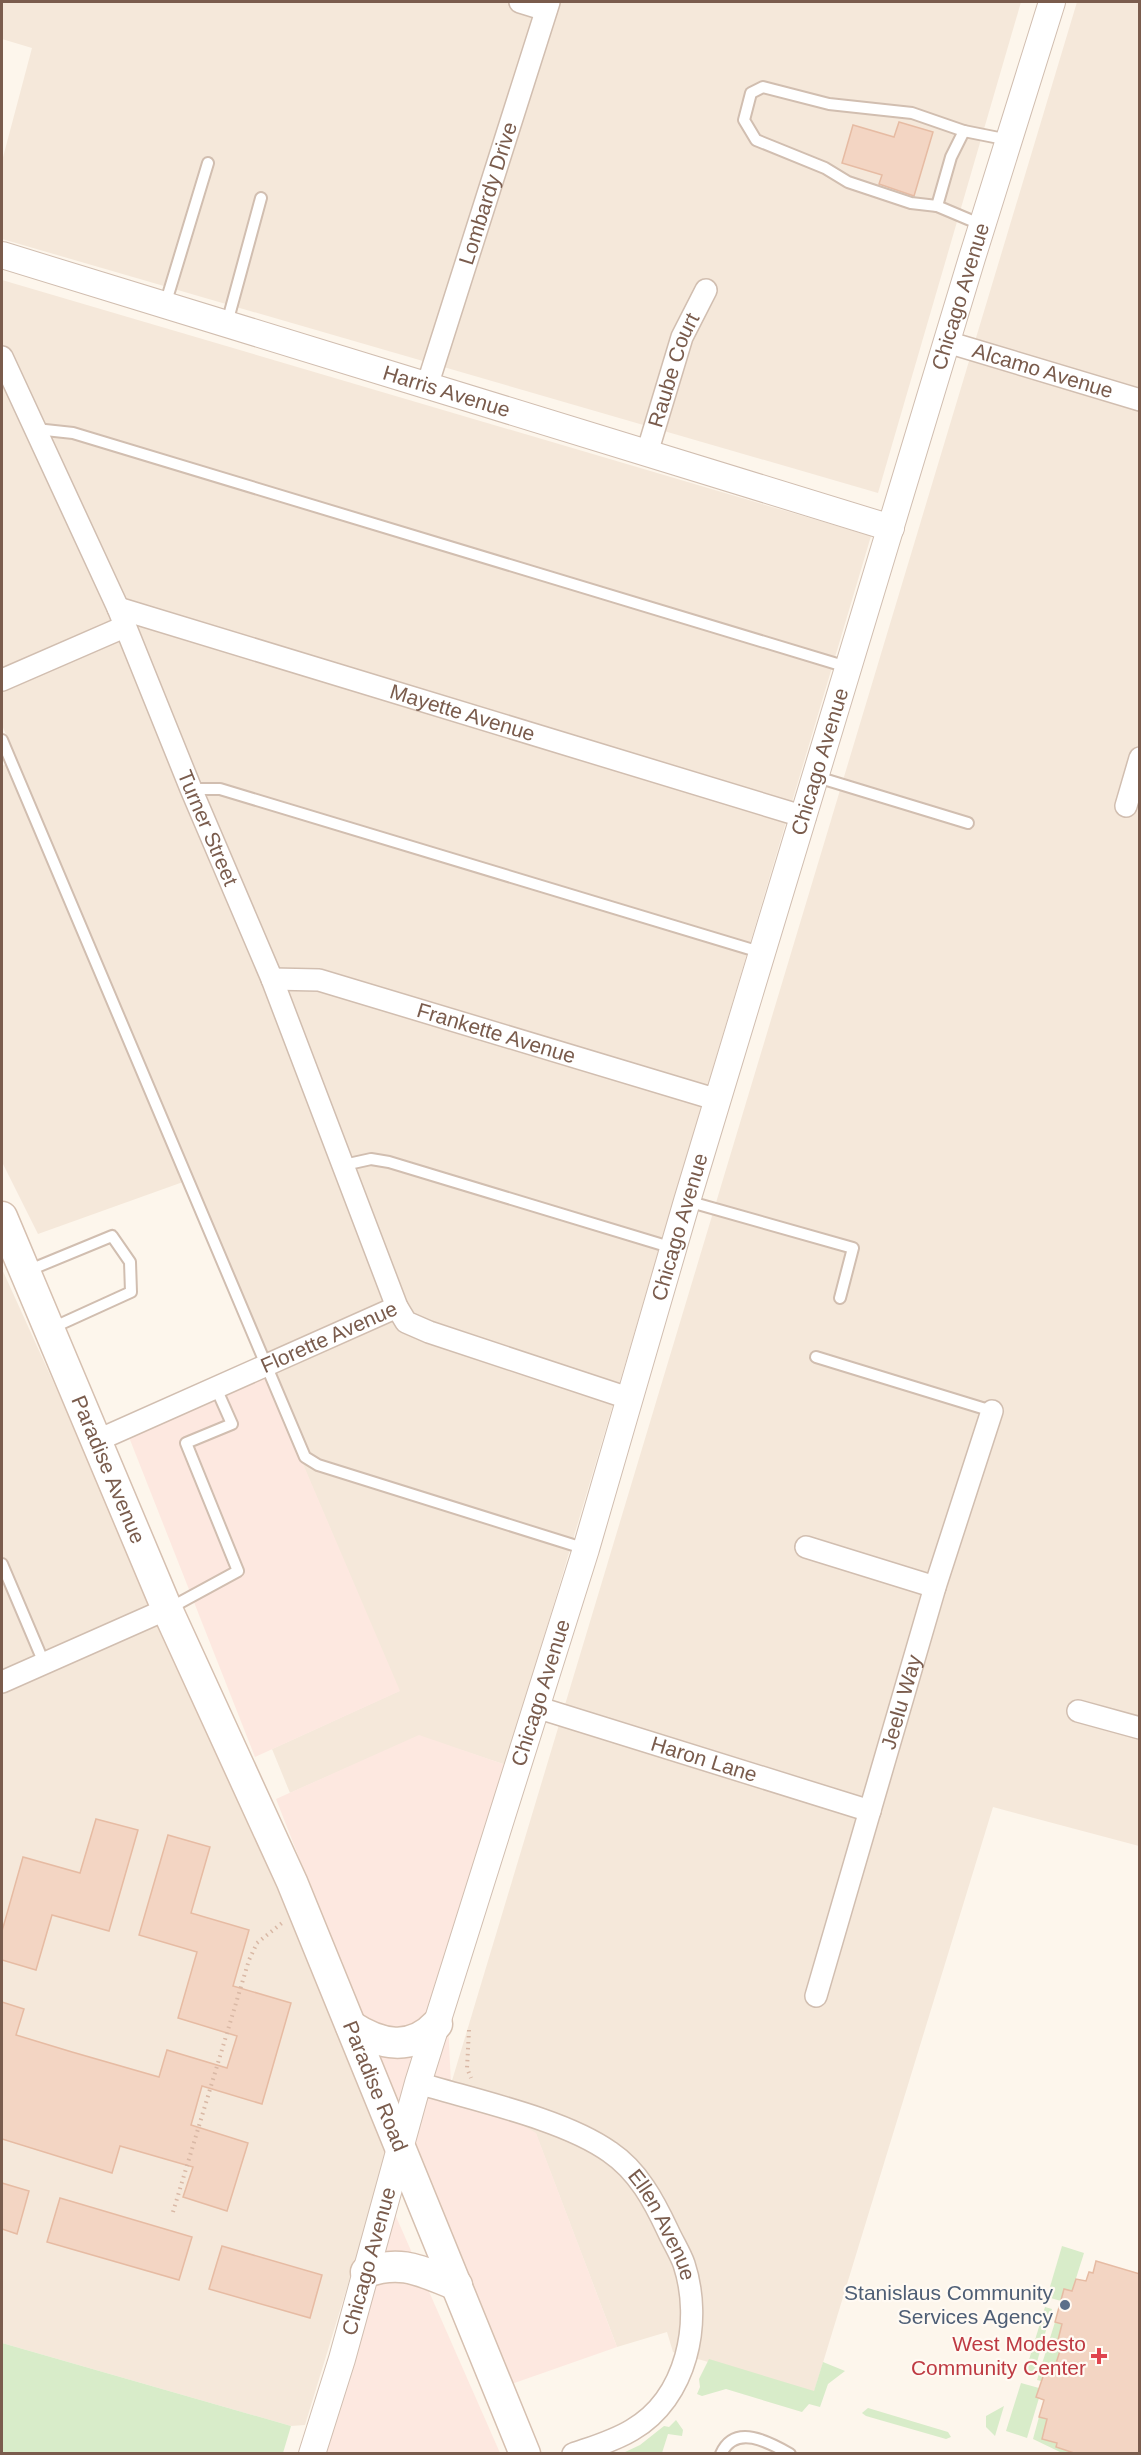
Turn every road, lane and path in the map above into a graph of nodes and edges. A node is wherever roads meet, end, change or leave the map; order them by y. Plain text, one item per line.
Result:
1 (520, 2) edge
2 (1047, 3) edge
3 (548, 5) edge
4 (964, 131) junction
5 (1009, 140) junction
6 (208, 163) dead end
7 (261, 198) dead end
8 (937, 206) junction
9 (982, 225) junction
10 (2, 255) edge
11 (706, 290) dead end
12 (165, 305) junction
13 (227, 324) junction
14 (947, 342) junction
15 (2, 357) edge
16 (427, 386) junction
17 (1140, 400) edge
18 (36, 429) junction
19 (647, 453) junction
20 (891, 528) junction
21 (121, 617) junction
22 (850, 668) junction
23 (2, 680) edge
24 (2, 740) edge
25 (1140, 758) edge
26 (817, 777) junction
27 (192, 789) junction
28 (1126, 806) dead end
29 (805, 817) junction
30 (968, 823) dead end
31 (763, 953) junction
32 (272, 979) junction
33 (718, 1100) junction
34 (344, 1166) junction
35 (687, 1201) junction
36 (2, 1217) edge
37 (673, 1248) junction
38 (25, 1272) junction
39 (840, 1298) dead end
40 (397, 1307) junction
41 (49, 1330) junction
42 (816, 1357) dead end
43 (265, 1366) junction
44 (216, 1388) junction
45 (628, 1398) junction
46 (992, 1411) joint
47 (96, 1441) junction
48 (806, 1547) dead end
49 (586, 1549) junction
50 (2, 1564) edge
51 (935, 1587) junction
52 (167, 1609) junction
53 (44, 1663) junction
54 (2, 1682) edge
55 (536, 1707) junction
56 (1077, 1711) dead end
57 (219, 1721) joint
58 (1140, 1728) edge
59 (870, 1811) junction
60 (302, 1908) junction
61 (816, 1996) dead end
62 (437, 2024) junction
63 (351, 2026) junction
64 (418, 2083) junction
65 (400, 2145) junction
66 (173, 2212) dead end
67 (366, 2272) junction
68 (457, 2285) junction
69 (312, 2454) edge
70 (525, 2454) edge
71 (573, 2454) edge
72 (721, 2454) edge
73 (790, 2454) edge

1 - 3 street
2 - 5 street, Chicago Avenue
3 - 16 street, Lombardy Drive
4 - 5 lane
4 - 8 lane
4 - 8 lane
5 - 9 street, Chicago Avenue
6 - 12 lane
7 - 13 lane
8 - 9 lane
9 - 14 street, Chicago Avenue
10 - 12 street, Harris Avenue
11 - 19 street, Raube Court
12 - 13 street, Harris Avenue
13 - 16 street, Harris Avenue
14 - 17 street, Alcamo Avenue
14 - 20 street, Chicago Avenue
15 - 18 street, Turner Street
16 - 19 street, Harris Avenue
18 - 21 street, Turner Street
18 - 22 lane
19 - 20 street, Harris Avenue
20 - 22 street, Chicago Avenue
21 - 23 street
21 - 27 street, Turner Street
21 - 29 street, Mayette Avenue
22 - 26 street, Chicago Avenue
24 - 43 lane
25 - 28 street
26 - 29 street, Chicago Avenue
26 - 30 lane
27 - 31 lane
27 - 32 street, Turner Street
29 - 31 street, Chicago Avenue
31 - 33 street, Chicago Avenue
32 - 33 street, Frankette Avenue
32 - 34 street, Turner Street
33 - 35 street, Chicago Avenue
34 - 37 lane
34 - 40 street, Turner Street
35 - 37 street, Chicago Avenue
35 - 39 lane
36 - 38 main road, Paradise Avenue
37 - 45 street, Chicago Avenue
38 - 41 main road, Paradise Avenue
38 - 41 lane
40 - 43 street, Florette Avenue
40 - 45 street, Florette Avenue
41 - 47 main road, Paradise Avenue
42 - 46 lane
43 - 44 street, Florette Avenue
43 - 49 lane
44 - 47 street, Florette Avenue
44 - 52 lane
45 - 49 street, Chicago Avenue
46 - 51 street, Jeelu Way
47 - 52 main road, Paradise Avenue
48 - 51 street
49 - 55 street, Chicago Avenue
50 - 53 lane
51 - 59 street, Jeelu Way
52 - 53 street
52 - 57 main road, Paradise Avenue
53 - 54 street
55 - 59 street, Haron Lane
55 - 62 street, Chicago Avenue
56 - 58 street
57 - 60 main road, Paradise Road
59 - 61 street, Jeelu Way
60 - 63 main road, Paradise Road
60 - 66 path
62 - 63 main road
62 - 64 street, Chicago Avenue
63 - 65 main road, Paradise Road
64 - 65 street, Chicago Avenue
64 - 71 street, Ellen Avenue
65 - 67 street, Chicago Avenue
65 - 68 main road, Paradise Road
67 - 68 main road
67 - 69 street, Chicago Avenue
68 - 70 main road, Paradise Road
72 - 73 lane

